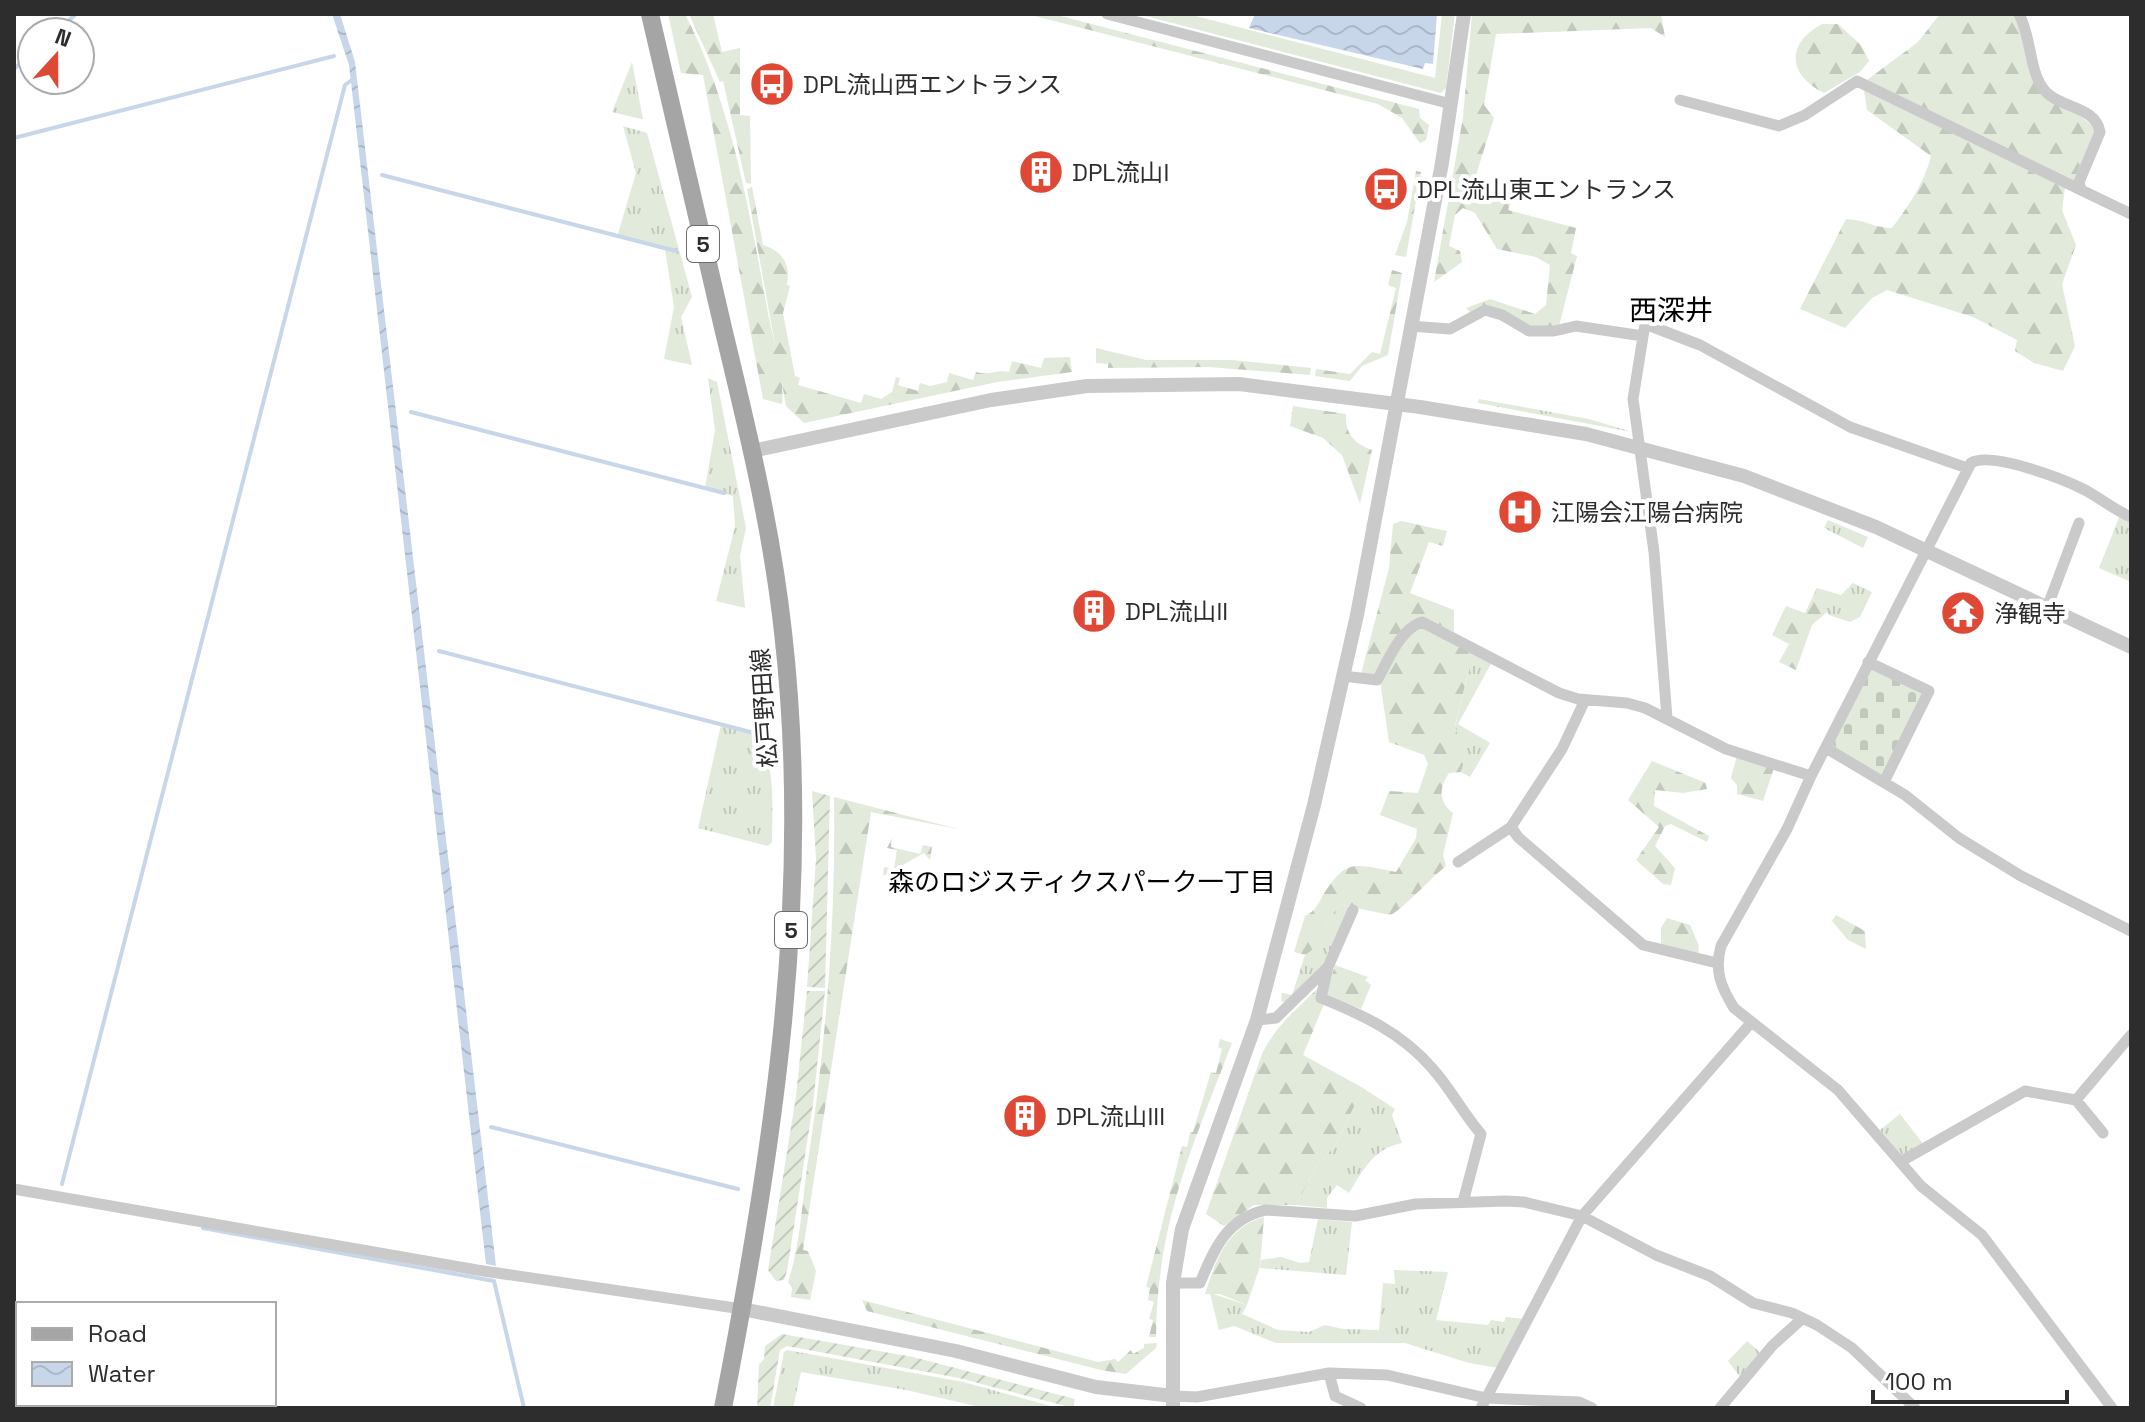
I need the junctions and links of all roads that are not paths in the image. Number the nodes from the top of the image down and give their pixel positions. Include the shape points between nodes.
1 (650, 14) edge
2 (1107, 14) edge
3 (1464, 14) edge
4 (2019, 14) edge
5 (1680, 100) dead end
6 (1451, 104) junction
7 (2081, 190) junction
8 (2131, 214) edge
9 (1410, 326) junction
10 (1643, 336) junction
11 (1396, 404) junction
12 (1638, 446) junction
13 (752, 451) junction
14 (1967, 468) junction
15 (2131, 517) edge
16 (2079, 523) dead end
17 (1926, 551) junction
18 (2047, 608) junction
19 (2131, 647) edge
20 (1868, 662) junction
21 (1343, 676) junction
22 (1585, 700) junction
23 (1667, 718) junction
24 (1826, 748) junction
25 (1811, 776) junction
26 (1884, 782) junction
27 (1511, 827) junction
28 (1458, 862) dead end
29 (1353, 910) dead end
30 (2131, 931) edge
31 (1717, 963) junction
32 (1328, 967) junction
33 (1257, 1020) junction
34 (1750, 1024) junction
35 (2131, 1035) edge
36 (2076, 1100) junction
37 (2103, 1133) dead end
38 (1900, 1162) junction
39 (14, 1189) edge
40 (1463, 1202) junction
41 (1582, 1216) junction
42 (1173, 1283) junction
43 (742, 1309) junction
44 (1803, 1318) junction
45 (1329, 1373) junction
46 (1173, 1402) edge
47 (1484, 1403) edge
48 (723, 1408) edge
49 (1361, 1408) edge
50 (1592, 1408) edge
51 (1720, 1408) edge
52 (1915, 1408) edge
53 (2112, 1408) edge

1 - 13 main road, 松戸野田線 / 5
2 - 6 street
3 - 6 street
4 - 7 street via 2042,87 2098,124
5 - 7 street via 1779,126 1857,81
6 - 9 street
7 - 8 street
9 - 10 street via 1450,329 1485,310 1529,331 1576,326
9 - 11 street
10 - 12 street via 1633,399
10 - 14 street via 1645,324 1653,325 1850,427
11 - 12 street
11 - 13 street via 1239,384 1087,386 991,400
11 - 21 street
12 - 17 street via 1785,490
12 - 23 street via 1654,552
13 - 43 main road, 松戸野田線 / 5 via 786,663 794,859 775,1108
14 - 15 street via 1980,459 2033,470 2088,491
14 - 17 street
16 - 18 street
17 - 18 street
17 - 20 street
18 - 19 street
20 - 24 street
20 - 26 street via 1929,691
21 - 22 street via 1377,680 1411,625 1422,622 1559,693
21 - 33 street
22 - 23 street via 1627,703
22 - 27 street via 1562,749
23 - 25 street via 1726,749
24 - 25 street
24 - 26 street
25 - 31 street via 1721,946
26 - 30 street via 2021,876
27 - 28 street
27 - 31 street via 1643,945
29 - 32 street
31 - 34 street via 1724,992
32 - 33 street via 1276,1018
32 - 40 street via 1321,998 1409,1044 1481,1134
33 - 42 street via 1194,1187
34 - 38 street via 1838,1090
34 - 41 street
35 - 36 street
36 - 37 street
36 - 38 street via 2025,1091
38 - 53 street via 1993,1247
39 - 43 street via 414,1259
40 - 41 street via 1524,1202
40 - 42 street via 1416,1204 1355,1216 1253,1212 1223,1236 1200,1283
41 - 44 street via 1710,1276 1753,1303
41 - 47 street
42 - 46 street
43 - 46 street via 956,1351
43 - 48 main road, 松戸野田線 / 5
44 - 51 street
44 - 52 street via 1852,1348
45 - 46 street
45 - 47 street via 1387,1375
45 - 49 street via 1335,1396
47 - 50 street via 1579,1402

